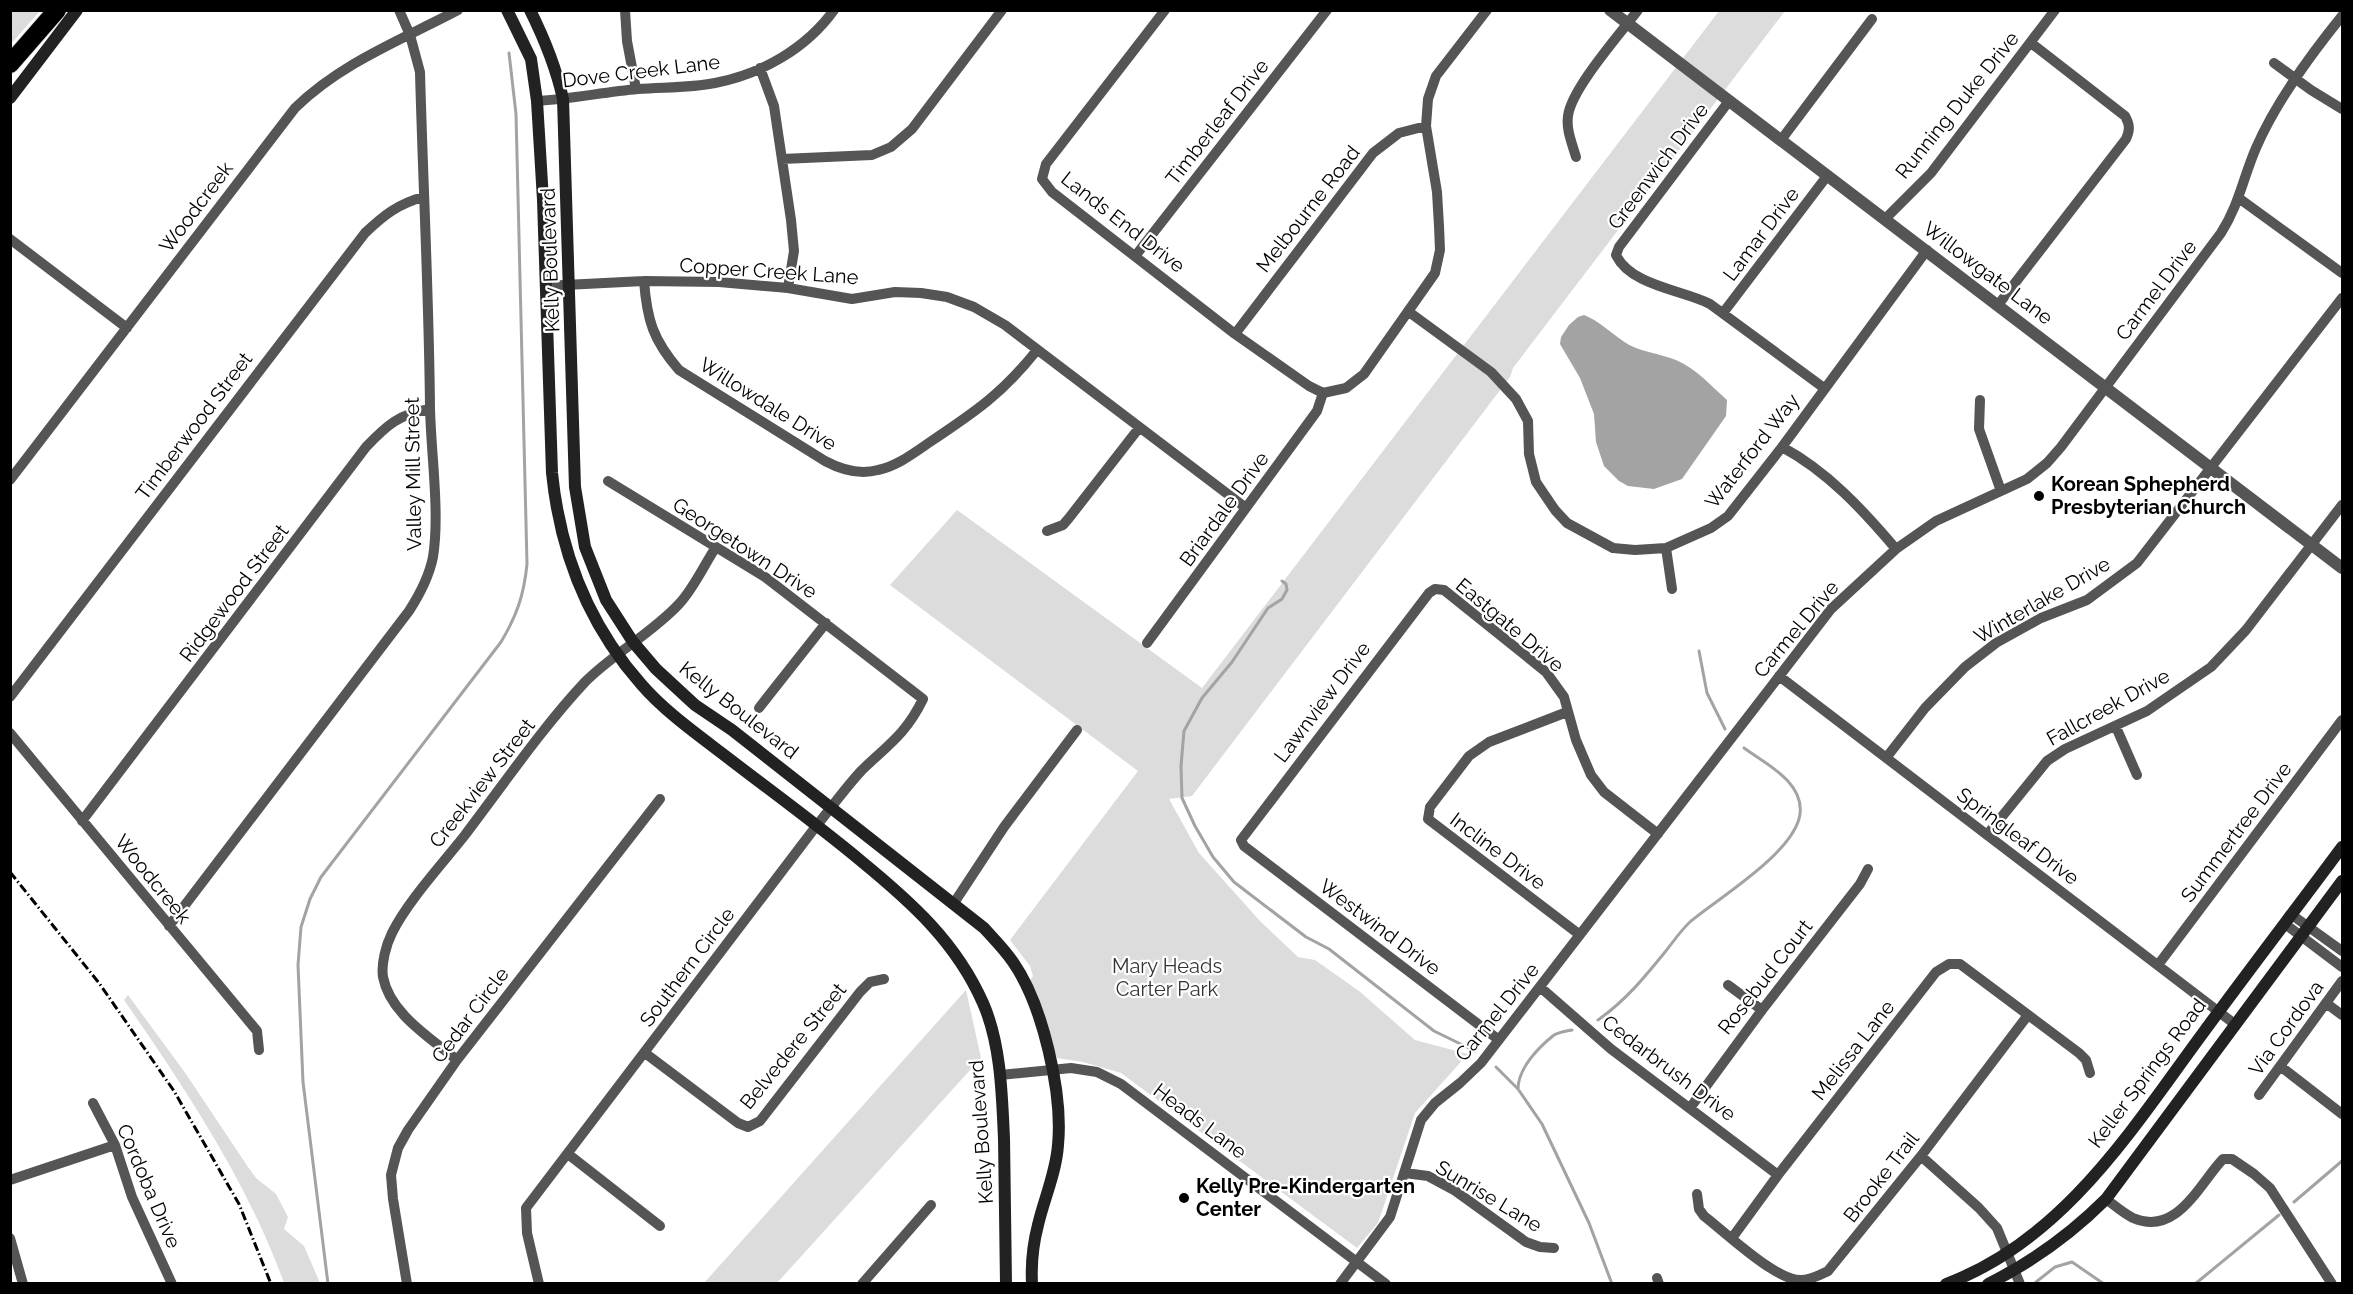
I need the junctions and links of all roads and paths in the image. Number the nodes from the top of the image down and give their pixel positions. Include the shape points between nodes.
1 (57, 10) edge
2 (77, 10) edge
3 (399, 10) edge
4 (458, 10) edge
5 (507, 10) edge
6 (530, 10) edge
7 (625, 10) edge
8 (834, 10) edge
9 (1002, 10) edge
10 (1165, 10) edge
11 (1327, 10) edge
12 (1486, 10) edge
13 (1610, 10) edge
14 (1638, 10) edge
15 (2055, 10) edge
16 (2343, 16) edge
17 (1872, 19) dead end
18 (1627, 25) junction
19 (410, 36) junction
20 (2031, 43) junction
21 (2274, 63) dead end
22 (10, 64) edge
23 (760, 68) junction
24 (2295, 79) junction
25 (636, 89) junction
26 (10, 98) edge
27 (563, 99) junction
28 (537, 101) junction
29 (1729, 101) junction
30 (2343, 109) edge
31 (1426, 126) junction
32 (1781, 140) junction
33 (1576, 157) dead end
34 (782, 159) junction
35 (1827, 176) junction
36 (423, 197) junction
37 (2240, 199) junction
38 (1885, 219) junction
39 (10, 239) edge
40 (1927, 250) junction
41 (1136, 255) junction
42 (2343, 273) edge
43 (644, 281) junction
44 (570, 285) junction
45 (545, 286) junction
46 (788, 288) junction
47 (2343, 298) edge
48 (1998, 305) junction
49 (1409, 312) junction
50 (1723, 313) junction
51 (127, 328) junction
52 (1235, 334) junction
53 (1037, 350) junction
54 (2105, 387) junction
55 (1824, 388) junction
56 (1323, 393) junction
57 (1980, 400) dead end
58 (430, 409) junction
59 (1139, 428) junction
60 (1782, 447) junction
61 (2211, 468) junction
62 (10, 480) edge
63 (608, 481) dead end
64 (2001, 490) junction
65 (2343, 506) edge
66 (1246, 508) junction
67 (1047, 531) dead end
68 (2312, 545) junction
69 (716, 547) junction
70 (1666, 548) junction
71 (1896, 549) junction
72 (2343, 568) edge
73 (1672, 589) dead end
74 (1435, 590) joint
75 (826, 623) junction
76 (633, 642) junction
77 (1147, 643) dead end
78 (617, 654) junction
79 (1779, 676) junction
80 (917, 693) joint
81 (10, 698) edge
82 (759, 708) dead end
83 (1568, 712) junction
84 (2343, 720) edge
85 (2116, 727) junction
86 (1077, 730) dead end
87 (10, 733) edge
88 (1886, 758) junction
89 (2137, 775) dead end
90 (660, 799) dead end
91 (831, 808) junction
92 (82, 821) junction
93 (817, 825) junction
94 (1658, 834) junction
95 (1987, 835) junction
96 (1240, 840) joint
97 (2343, 847) edge
98 (1868, 869) dead end
99 (2343, 881) edge
100 (954, 903) junction
101 (2288, 919) junction
102 (169, 926) junction
103 (2305, 932) junction
104 (1580, 935) junction
105 (2343, 951) edge
106 (2158, 965) junction
107 (2343, 967) edge
108 (884, 980) dead end
109 (2343, 981) edge
110 (1728, 985) dead end
111 (1540, 987) junction
112 (2326, 1003) junction
113 (1762, 1010) junction
114 (2218, 1012) junction
115 (2028, 1015) junction
116 (2343, 1016) edge
117 (2236, 1025) junction
118 (1499, 1041) junction
119 (260, 1050) dead end
120 (645, 1053) junction
121 (457, 1060) junction
122 (2280, 1066) junction
123 (1055, 1069) junction
124 (2090, 1073) dead end
125 (1000, 1075) junction
126 (2259, 1095) dead end
127 (93, 1103) dead end
128 (1690, 1108) junction
129 (2343, 1114) edge
130 (115, 1145) junction
131 (568, 1154) junction
132 (1920, 1156) junction
133 (1405, 1173) junction
134 (1778, 1175) junction
135 (10, 1180) edge
136 (1697, 1194) dead end
137 (2106, 1199) junction
138 (931, 1205) dead end
139 (660, 1226) dead end
140 (10, 1238) edge
141 (1732, 1238) junction
142 (1554, 1248) dead end
143 (2007, 1251) junction
144 (1357, 1262) junction
145 (2014, 1271) junction
146 (23, 1284) edge
147 (172, 1284) edge
148 (407, 1284) edge
149 (539, 1284) edge
150 (862, 1284) edge
151 (1006, 1284) edge
152 (1032, 1284) edge
153 (1340, 1284) edge
154 (1386, 1284) edge
155 (1946, 1284) edge
156 (1988, 1284) edge
157 (2020, 1284) edge
158 (2332, 1284) edge

1 - 22 highway
2 - 26 main road
3 - 19 street, Valley Mill Street
4 - 19 street, Woodcreek
5 - 28 main road, Kelly Boulevard via 531,58
6 - 27 main road, Kelly Boulevard via 547,44
7 - 25 street
8 - 23 street, Dove Creek Lane via 785,57
9 - 34 street via 912,129 891,147 872,155
10 - 41 street, Lands End Drive via 1046,164 1042,179 1052,192
11 - 41 street, Timberleaf Drive
12 - 31 street via 1436,76 1428,99
13 - 18 street, Willowgate Lane
14 - 18 street
15 - 20 street, Running Duke Drive
16 - 24 street, Carmel Drive
17 - 32 street
18 - 29 street, Willowgate Lane
18 - 33 street via 1576,92 1567,130
19 - 36 street, Valley Mill Street via 420,72
19 - 51 street, Woodcreek via 338,72 295,108
20 - 38 street, Running Duke Drive via 1931,174
20 - 48 street via 2126,116 2129,131
21 - 24 street
23 - 25 street, Dove Creek Lane via 717,83
23 - 34 street via 774,106
24 - 30 street
24 - 37 street, Carmel Drive via 2256,149
25 - 27 street, Dove Creek Lane
27 - 28 street, Dove Creek Lane
27 - 44 main road, Kelly Boulevard
28 - 45 main road, Kelly Boulevard
29 - 32 street, Willowgate Lane
29 - 50 street, Greenwich Drive via 1616,255 1619,262 1646,280 1698,297
31 - 49 street via 1437,192 1440,250 1435,273
31 - 52 street, Melbourne Road via 1399,133 1373,153
32 - 35 street, Willowgate Lane
34 - 46 street via 794,251
35 - 38 street, Willowgate Lane
35 - 50 street, Lamar Drive
36 - 58 street, Valley Mill Street
36 - 81 street, Timberwood Street via 404,202 365,233
37 - 42 street
37 - 54 street, Carmel Drive via 2221,233
38 - 40 street, Willowgate Lane
39 - 51 street
40 - 48 street, Willowgate Lane
40 - 55 street, Waterford Way
41 - 52 street, Lands End Drive
43 - 44 street, Copper Creek Lane
43 - 46 street, Copper Creek Lane
43 - 53 street, Willowdale Drive via 654,334 680,370 825,461 845,469 876,471 901,461 981,408 1005,388
44 - 45 street, Copper Creek Lane
44 - 76 main road, Kelly Boulevard via 576,487 585,547 606,600
45 - 78 main road, Kelly Boulevard via 555,510 573,572
46 - 53 street, Copper Creek Lane via 852,299 895,292 947,297 987,314
47 - 61 street, Winterlake Drive
48 - 54 street, Willowgate Lane
49 - 56 street via 1364,374 1346,388
49 - 70 street, Waterford Way via 1491,372 1516,399 1528,421 1529,454 1536,482 1567,523 1613,548
50 - 55 street, Greenwich Drive
51 - 62 street, Woodcreek
52 - 56 street, Lands End Drive
53 - 59 street, Copper Creek Lane
54 - 61 street, Willowgate Lane
54 - 64 street, Carmel Drive via 2047,463 2026,479
55 - 60 street, Waterford Way
56 - 66 street, Briardale Drive via 1317,411
57 - 64 street via 1979,429
58 - 92 street, Ridgewood Street via 398,418 366,447
58 - 102 street, Valley Mill Street via 434,540 428,577 410,611
59 - 66 street, Copper Creek Lane
59 - 67 street via 1070,518
60 - 70 street, Waterford Way via 1728,516
60 - 71 street via 1846,494
61 - 68 street, Willowgate Lane
61 - 88 street, Winterlake Drive via 2128,571 2087,600 2041,618 1996,643 1965,667 1925,708
63 - 69 street, Georgetown Drive
64 - 71 street, Carmel Drive via 1936,521
65 - 68 street, Fallcreek Drive
66 - 77 street, Briardale Drive
68 - 72 street, Willowgate Lane
68 - 85 street, Fallcreek Drive via 2246,630 2211,667 2147,711
69 - 75 street, Georgetown Drive via 765,577
69 - 76 street, Creekview Street via 680,603
70 - 73 street
71 - 79 street, Carmel Drive via 1831,609
74 - 83 street, Eastgate Drive via 1444,590 1546,672 1564,697
74 - 96 street, Lawnview Drive
75 - 80 street, Georgetown Drive
75 - 82 street
76 - 78 street, Creekview Street
76 - 91 main road, Kelly Boulevard via 681,694
78 - 93 main road, Kelly Boulevard via 668,710
78 - 121 street, Creekview Street via 569,701 414,900 387,943 383,974 394,1004
79 - 88 street, Springleaf Drive
79 - 94 street, Carmel Drive
80 - 91 street, Southern Circle via 923,699 915,716
83 - 94 street, Eastgate Drive via 1583,760 1604,792
83 - 104 street, Incline Drive via 1489,742 1469,756 1430,807 1428,819
84 - 106 street, Summertree Drive
85 - 89 street
85 - 95 street, Fallcreek Drive via 2047,761
86 - 100 street via 1004,827
87 - 92 street, Woodcreek
88 - 95 street, Springleaf Drive
90 - 121 street, Cedar Circle
91 - 93 street, Southern Circle
91 - 100 main road, Kelly Boulevard
92 - 102 street, Woodcreek
93 - 120 street, Southern Circle
93 - 125 main road, Kelly Boulevard via 916,907 956,954 984,1005
94 - 104 street, Carmel Drive
95 - 106 street, Springleaf Drive
96 - 118 street, Westwind Drive
97 - 101 main road, Keller Springs Road
98 - 113 street, Rosebud Court
99 - 103 main road
100 - 123 main road, Kelly Boulevard via 984,928 1014,964 1036,1009
101 - 103 street
101 - 114 main road, Keller Springs Road
102 - 119 street, Woodcreek via 257,1031
103 - 105 street
103 - 107 street
103 - 117 main road
104 - 111 street, Carmel Drive
106 - 114 street, Springleaf Drive
108 - 120 street, Belvedere Street via 870,982 860,992 760,1121 748,1127
109 - 112 street, Via Cordova
110 - 113 street
111 - 118 street, Carmel Drive
111 - 128 street, Cedarbrush Drive via 1611,1049
112 - 116 street
112 - 122 street, Via Cordova
113 - 128 street, Rosebud Court
114 - 117 street, Springleaf Drive
114 - 143 main road, Keller Springs Road via 2088,1184 2035,1235
115 - 124 street, Melissa Lane via 2079,1053
115 - 132 street, Brooke Trail
115 - 134 street, Melissa Lane via 1960,964 1941,968
117 - 137 main road
118 - 133 street, Carmel Drive via 1421,1120
120 - 131 street, Southern Circle
121 - 148 street, Cedar Circle via 408,1130 391,1175
122 - 126 street, Via Cordova
122 - 129 street
123 - 125 street, Heads Lane
123 - 144 street, Heads Lane via 1098,1072 1121,1084
123 - 152 main road, Kelly Boulevard via 1058,1146 1037,1227
125 - 151 main road, Kelly Boulevard
127 - 130 street, Cordoba Drive
128 - 134 street, Cedarbrush Drive
130 - 135 street
130 - 147 street, Cordoba Drive via 132,1197
131 - 139 street
131 - 149 street, Southern Circle via 526,1208 527,1233
132 - 141 street, Brooke Trail via 1837,1263 1815,1278 1800,1281 1781,1275
132 - 143 street via 1998,1228
133 - 142 street, Sunrise Lane via 1428,1176 1526,1242
133 - 144 street, Carmel Drive via 1386,1225
134 - 141 street, Melissa Lane
136 - 141 street, Brooke Trail via 1699,1209
137 - 145 main road via 2056,1244
137 - 158 street via 2132,1218 2168,1219 2183,1208 2223,1159 2232,1159 2270,1188
138 - 150 street
140 - 146 street
143 - 145 street
143 - 155 main road, Keller Springs Road
144 - 153 street, Carmel Drive
144 - 154 street, Heads Lane
145 - 156 main road
145 - 157 street

